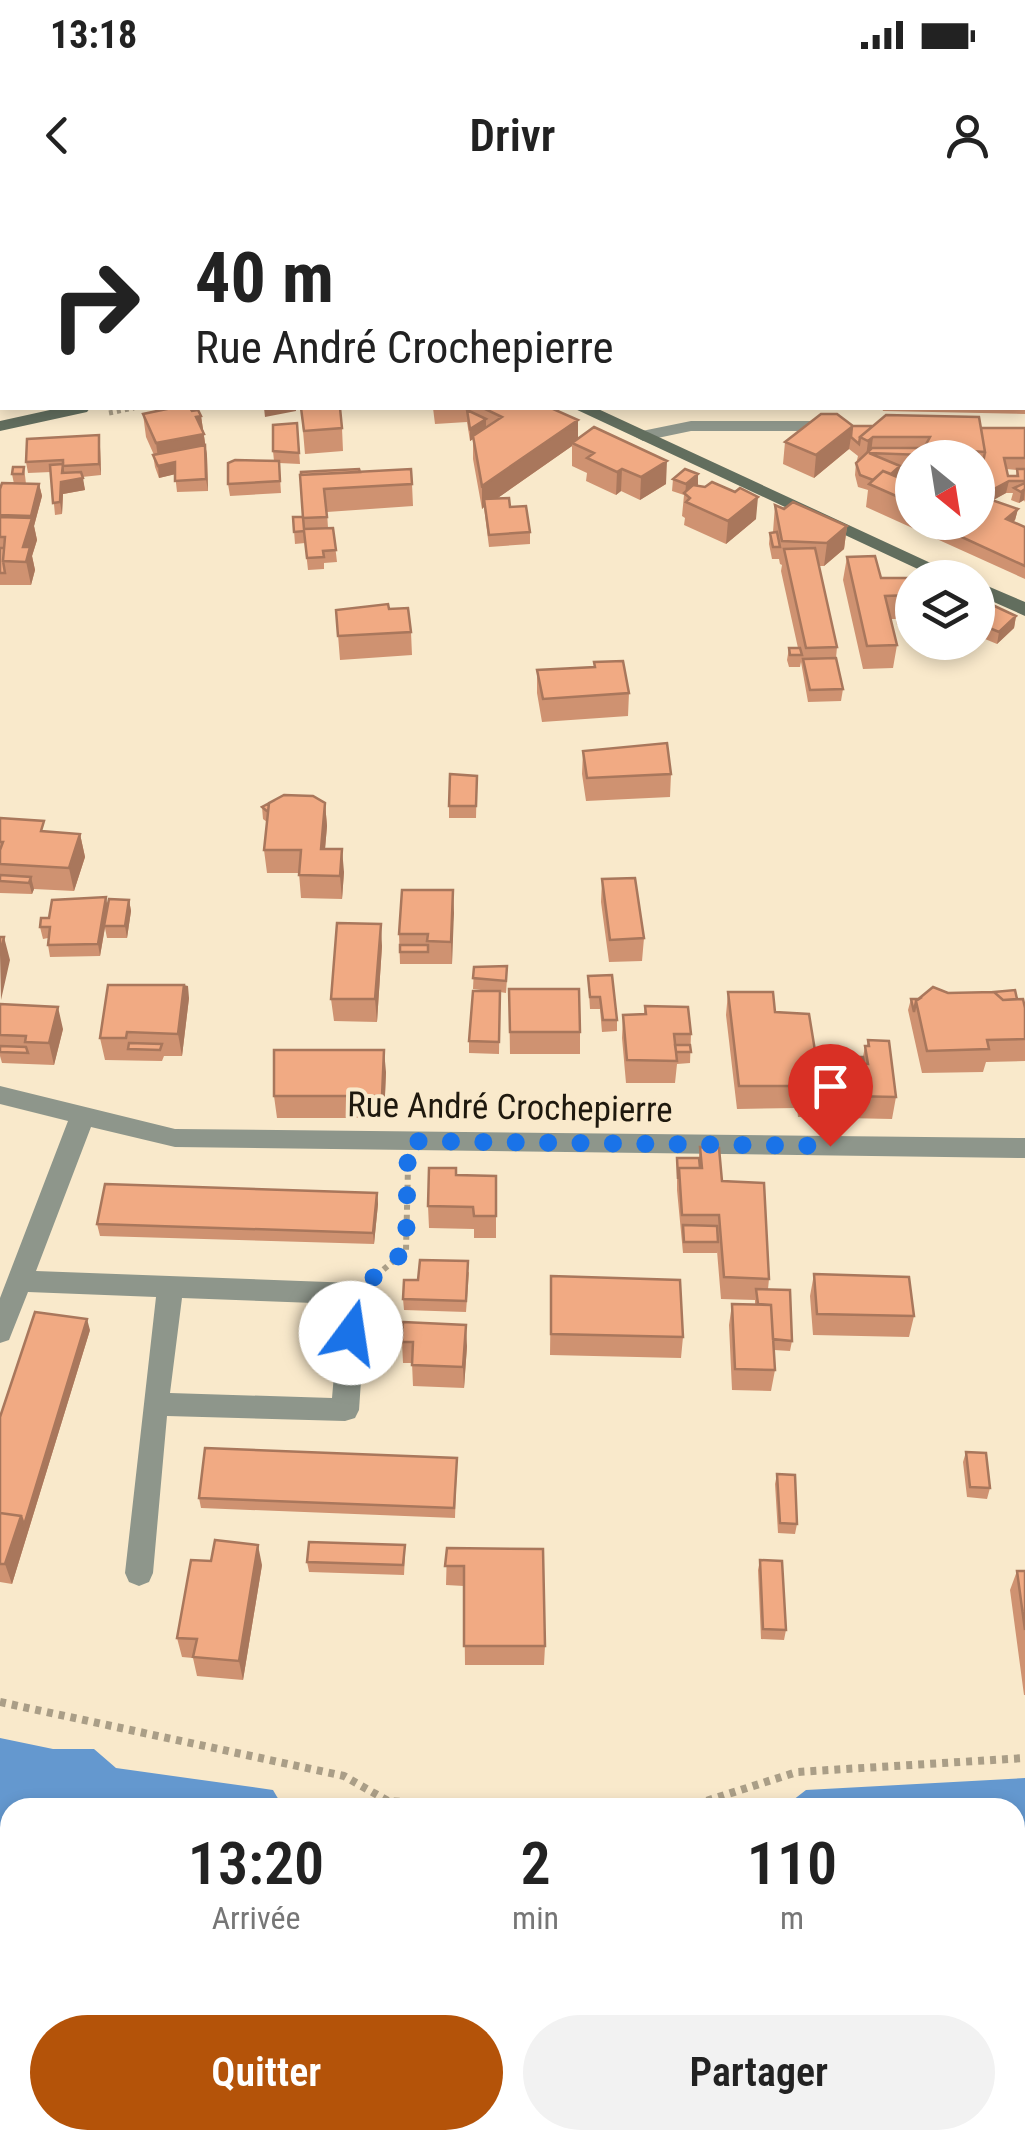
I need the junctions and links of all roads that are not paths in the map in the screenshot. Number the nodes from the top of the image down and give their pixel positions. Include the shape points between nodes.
1 (72, 410) edge
2 (586, 410) edge
3 (777, 417) edge
4 (0, 426) edge
5 (861, 426) edge
6 (642, 436) junction
7 (914, 560) edge
8 (995, 596) edge
9 (1025, 610) edge
10 (0, 1094) edge
11 (83, 1115) junction
12 (1025, 1148) edge
13 (20, 1280) junction
14 (170, 1287) junction
15 (0, 1332) edge
16 (155, 1404) junction
17 (139, 1573) dead end

1 - 4 main road
2 - 6 main road
3 - 5 street
3 - 6 street
6 - 7 main road
8 - 9 main road
10 - 11 street, Rue André Crochepierre
11 - 12 street, Rue André Crochepierre via 175,1138
11 - 13 street
13 - 14 street
13 - 15 street
14 - 16 street
14 - 16 street via 354,1294 345,1410
16 - 17 street

